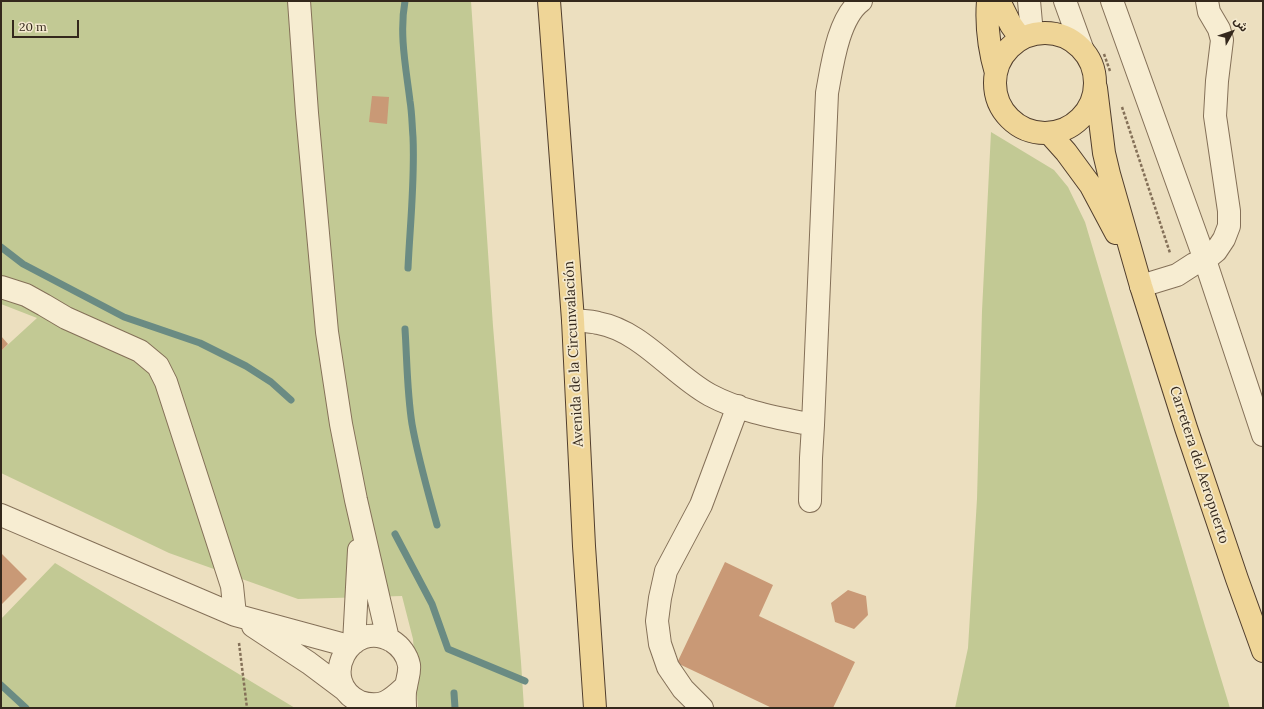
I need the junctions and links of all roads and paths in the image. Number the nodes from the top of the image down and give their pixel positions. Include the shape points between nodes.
1 (299, 1) edge
2 (549, 1) edge
3 (862, 1) edge
4 (988, 1) edge
5 (999, 1) edge
6 (1029, 1) edge
7 (1065, 1) edge
8 (1112, 1) edge
9 (1207, 1) edge
10 (1027, 37) junction
11 (1082, 48) junction
12 (1104, 52) dead end
13 (996, 73) junction
14 (1103, 81) junction
15 (1121, 104) dead end
16 (1049, 133) junction
17 (1191, 263) junction
18 (1140, 281) junction
19 (1, 287) edge
20 (573, 320) junction
21 (738, 406) junction
22 (813, 425) junction
23 (1263, 435) edge
24 (810, 501) dead end
25 (357, 506) junction
26 (1, 515) edge
27 (235, 614) junction
28 (388, 639) junction
29 (351, 645) junction
30 (1263, 651) edge
31 (405, 698) edge
32 (353, 699) edge
33 (247, 708) edge
34 (595, 708) edge
35 (702, 708) edge

1 - 25 street via 327,332
2 - 20 main road, Avenida de la Circunvalación
3 - 22 street via 856,5 844,24 827,93
4 - 13 main road via 987,26
5 - 10 main road via 1011,25
6 - 10 street
7 - 11 street
8 - 17 street
9 - 17 street via 1209,12 1222,40 1216,81 1215,116 1229,226 1216,251
10 - 11 main road via 1046,33 1059,35 1072,40
10 - 13 main road via 1010,48 1001,59
11 - 14 main road via 1095,74
12 - 14 path
13 - 16 main road via 995,88 999,103 1008,116 1019,126 1033,132
14 - 16 main road via 1085,114 1075,124 1063,131
14 - 18 main road, Carretera del Aeropuerto via 1104,153
15 - 17 path
16 - 18 main road, Carretera del Aeropuerto via 1091,186
17 - 18 street
17 - 23 street
18 - 30 main road, Carretera del Aeropuerto via 1186,428
19 - 27 street via 26,295 66,318 140,351 158,366 166,382 232,586
20 - 21 street via 598,323 632,337 693,384
20 - 34 main road, Avenida de la Circunvalación
21 - 22 street
21 - 35 street via 701,505 666,571 657,621 660,644 668,668 683,689
22 - 24 street
25 - 28 street
25 - 29 street via 358,579
26 - 27 street
27 - 29 street
27 - 32 street via 309,663
27 - 33 path
28 - 29 street via 368,636
28 - 31 street via 398,645 409,665
29 - 32 street via 341,661 339,671 341,681
31 - 32 street via 377,706 365,705

